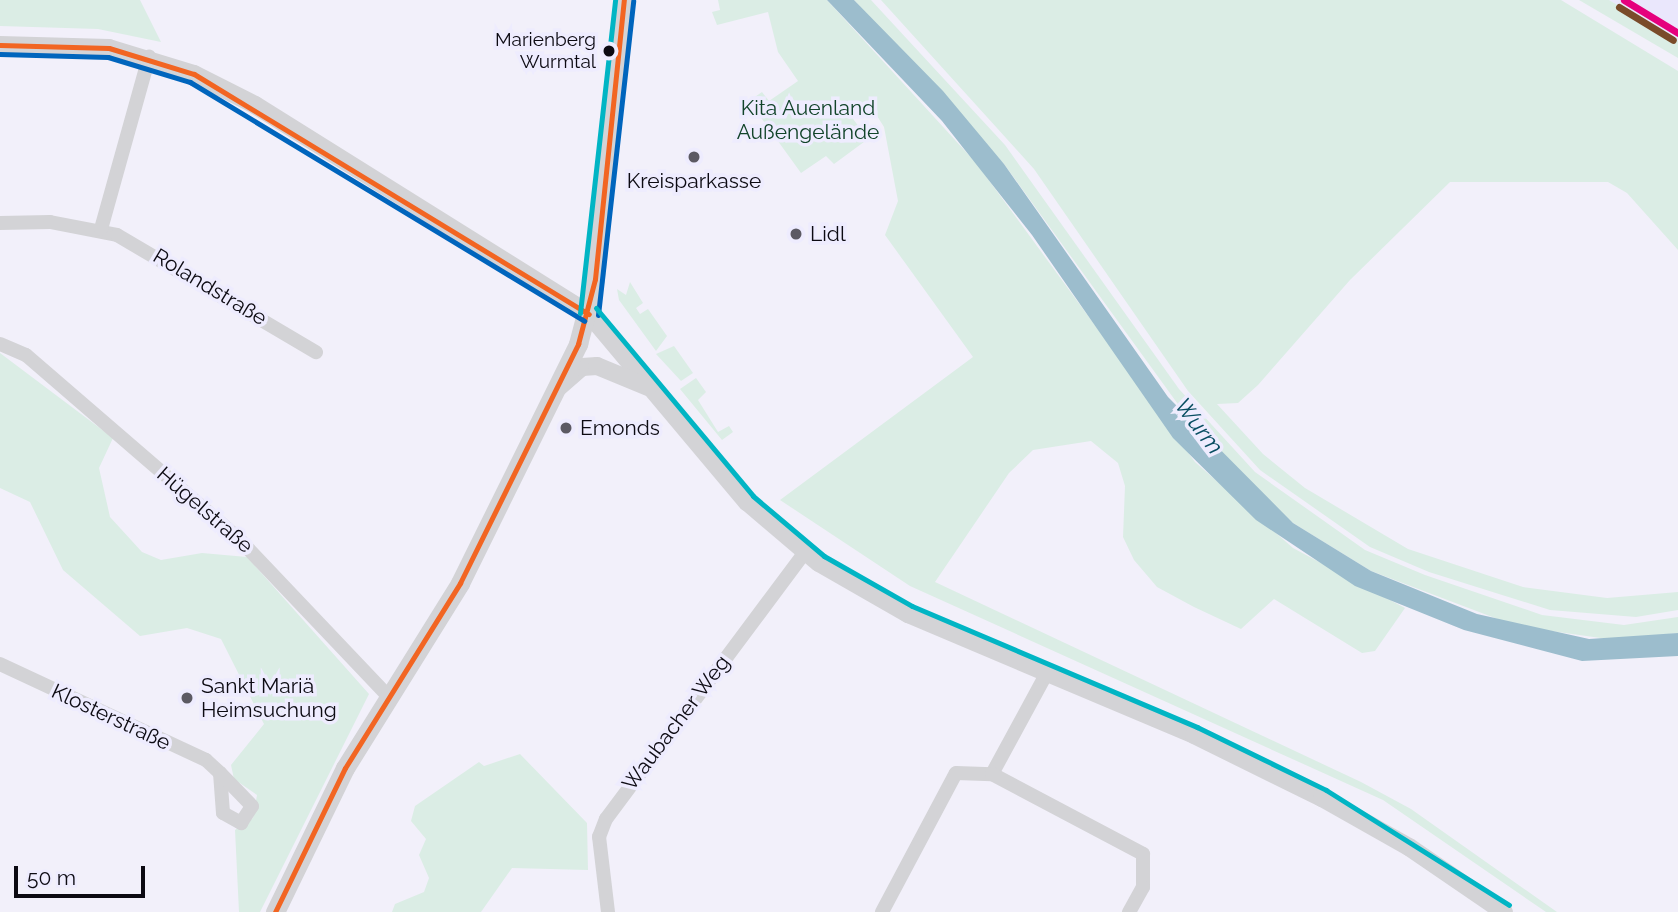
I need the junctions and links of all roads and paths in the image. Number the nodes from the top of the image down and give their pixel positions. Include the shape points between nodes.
1 (624, 0) edge
2 (0, 45) edge
3 (149, 57) junction
4 (0, 222) edge
5 (100, 229) junction
6 (589, 314) junction
7 (0, 344) edge
8 (316, 352) dead end
9 (657, 392) junction
10 (553, 396) junction
11 (804, 553) junction
12 (0, 664) edge
13 (1048, 671) junction
14 (391, 699) junction
15 (220, 773) dead end
16 (992, 775) junction
17 (882, 911) edge
18 (275, 912) edge
19 (608, 912) edge
20 (1129, 912) edge
21 (1504, 912) edge

1 - 6 main road
2 - 3 street via 109,48
3 - 5 street
3 - 6 street via 255,105
4 - 5 street, Rolandstraße
5 - 8 street, Rolandstraße via 152,251
6 - 9 street
6 - 10 main road
7 - 14 street, Hügelstraße via 26,355 238,538
9 - 10 street via 597,366 569,374
9 - 11 street via 747,502
10 - 14 main road via 460,583
11 - 13 street via 908,614
11 - 19 street, Waubacher Weg via 606,819 600,837
12 - 15 street, Klosterstraße via 206,760
13 - 16 street
13 - 21 street via 1327,801 1409,847
14 - 18 main road via 320,813
16 - 17 street via 956,773
16 - 20 street via 1143,854 1146,871

